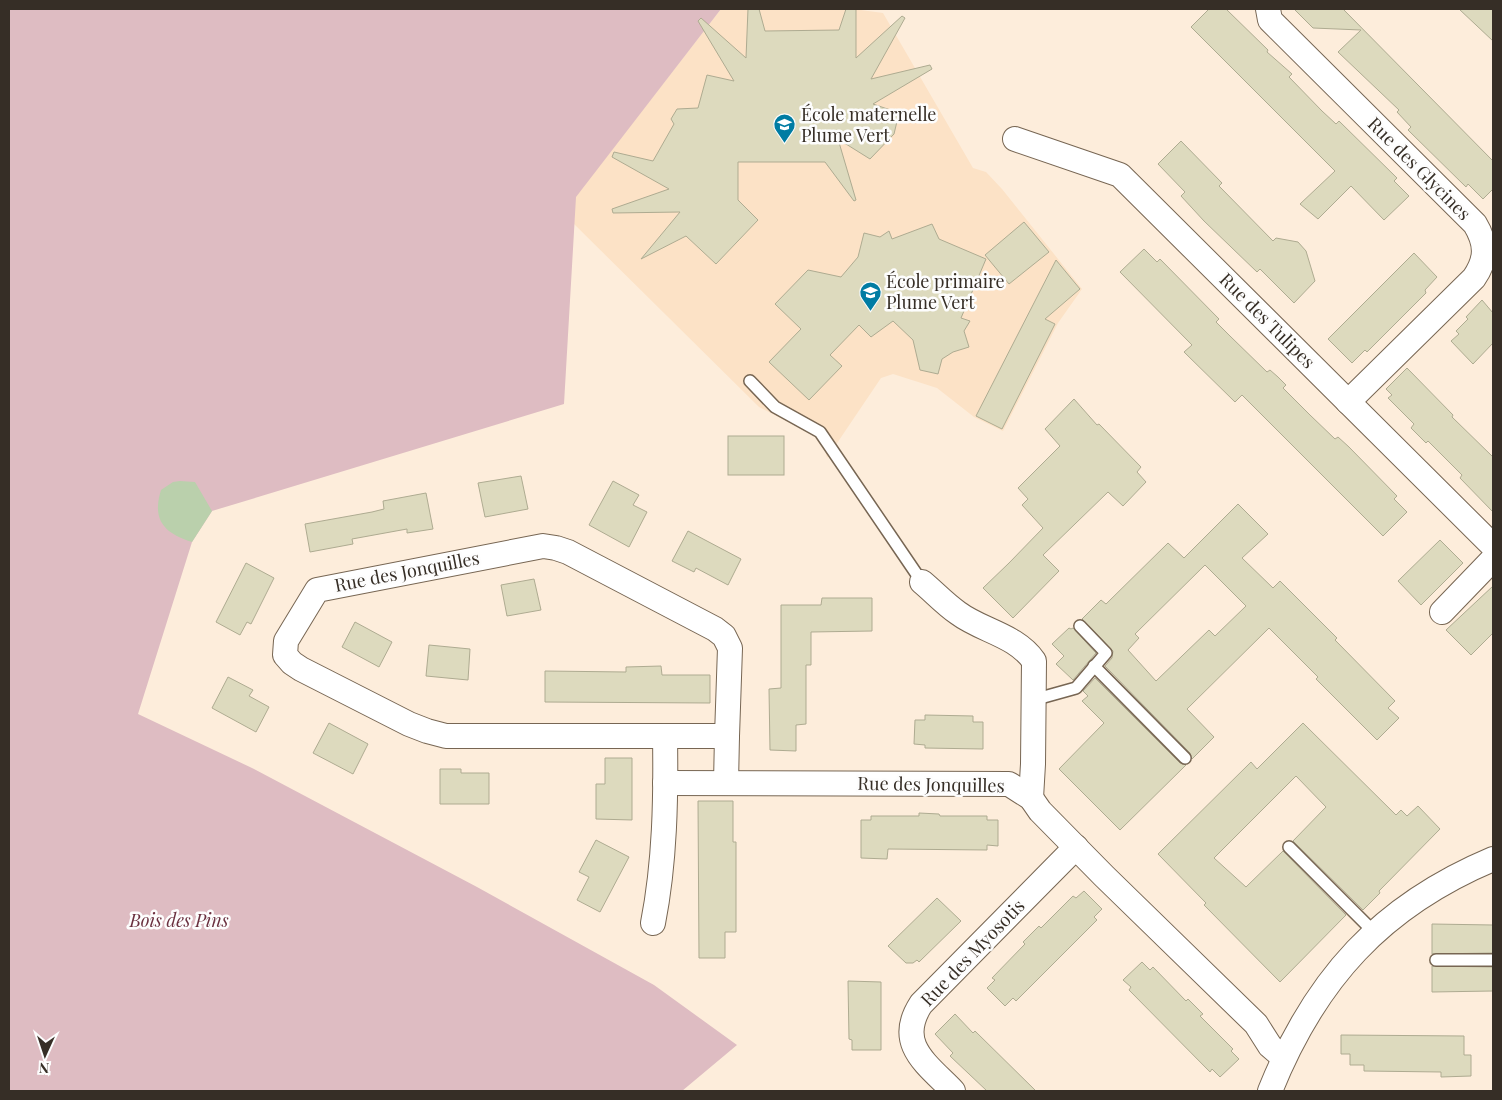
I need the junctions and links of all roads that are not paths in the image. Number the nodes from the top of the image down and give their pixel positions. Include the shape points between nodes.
1 (1268, 9) edge
2 (1015, 139) dead end
3 (750, 381) dead end
4 (1348, 402) junction
5 (1493, 546) edge
6 (1493, 559) edge
7 (922, 582) joint
8 (1442, 612) dead end
9 (1080, 626) dead end
10 (1094, 666) junction
11 (1033, 700) junction
12 (665, 736) junction
13 (727, 736) junction
14 (1185, 758) dead end
15 (666, 783) junction
16 (726, 783) junction
17 (1030, 798) junction
18 (1076, 847) junction
19 (1290, 847) dead end
20 (1493, 859) edge
21 (653, 923) dead end
22 (1374, 932) junction
23 (1436, 960) dead end
24 (1493, 960) edge
25 (1284, 1058) junction
26 (953, 1091) edge
27 (1270, 1091) edge

1 - 4 street, Rue des Glycines via 1270,20 1474,224 1484,247 1481,267 1474,278
2 - 4 street, Rue des Tulipes via 1120,175
3 - 7 lane via 775,407 820,432
4 - 5 street, Rue des Tulipes
6 - 8 street
7 - 11 street via 959,614 1027,651 1034,661
9 - 10 lane via 1106,653
10 - 11 lane via 1076,688
10 - 14 lane
11 - 17 street
12 - 13 street, Rue des Jonquilles
12 - 13 street, Rue des Jonquilles via 437,734 409,724 296,666 285,655 286,641 317,590 543,546 556,548 724,636 730,648
12 - 15 street
13 - 16 street
15 - 16 street, Rue des Jonquilles
15 - 21 street via 660,890
16 - 17 street, Rue des Jonquilles via 1009,784
17 - 18 street, Rue des Jonquilles
18 - 25 street, Rue des Jonquilles via 1256,1024 1270,1046
18 - 26 street, Rue des Myosotis via 921,1004 914,1015 910,1028 916,1051
19 - 22 lane
20 - 22 street via 1432,889
22 - 25 street via 1329,982
23 - 24 lane
25 - 27 street

